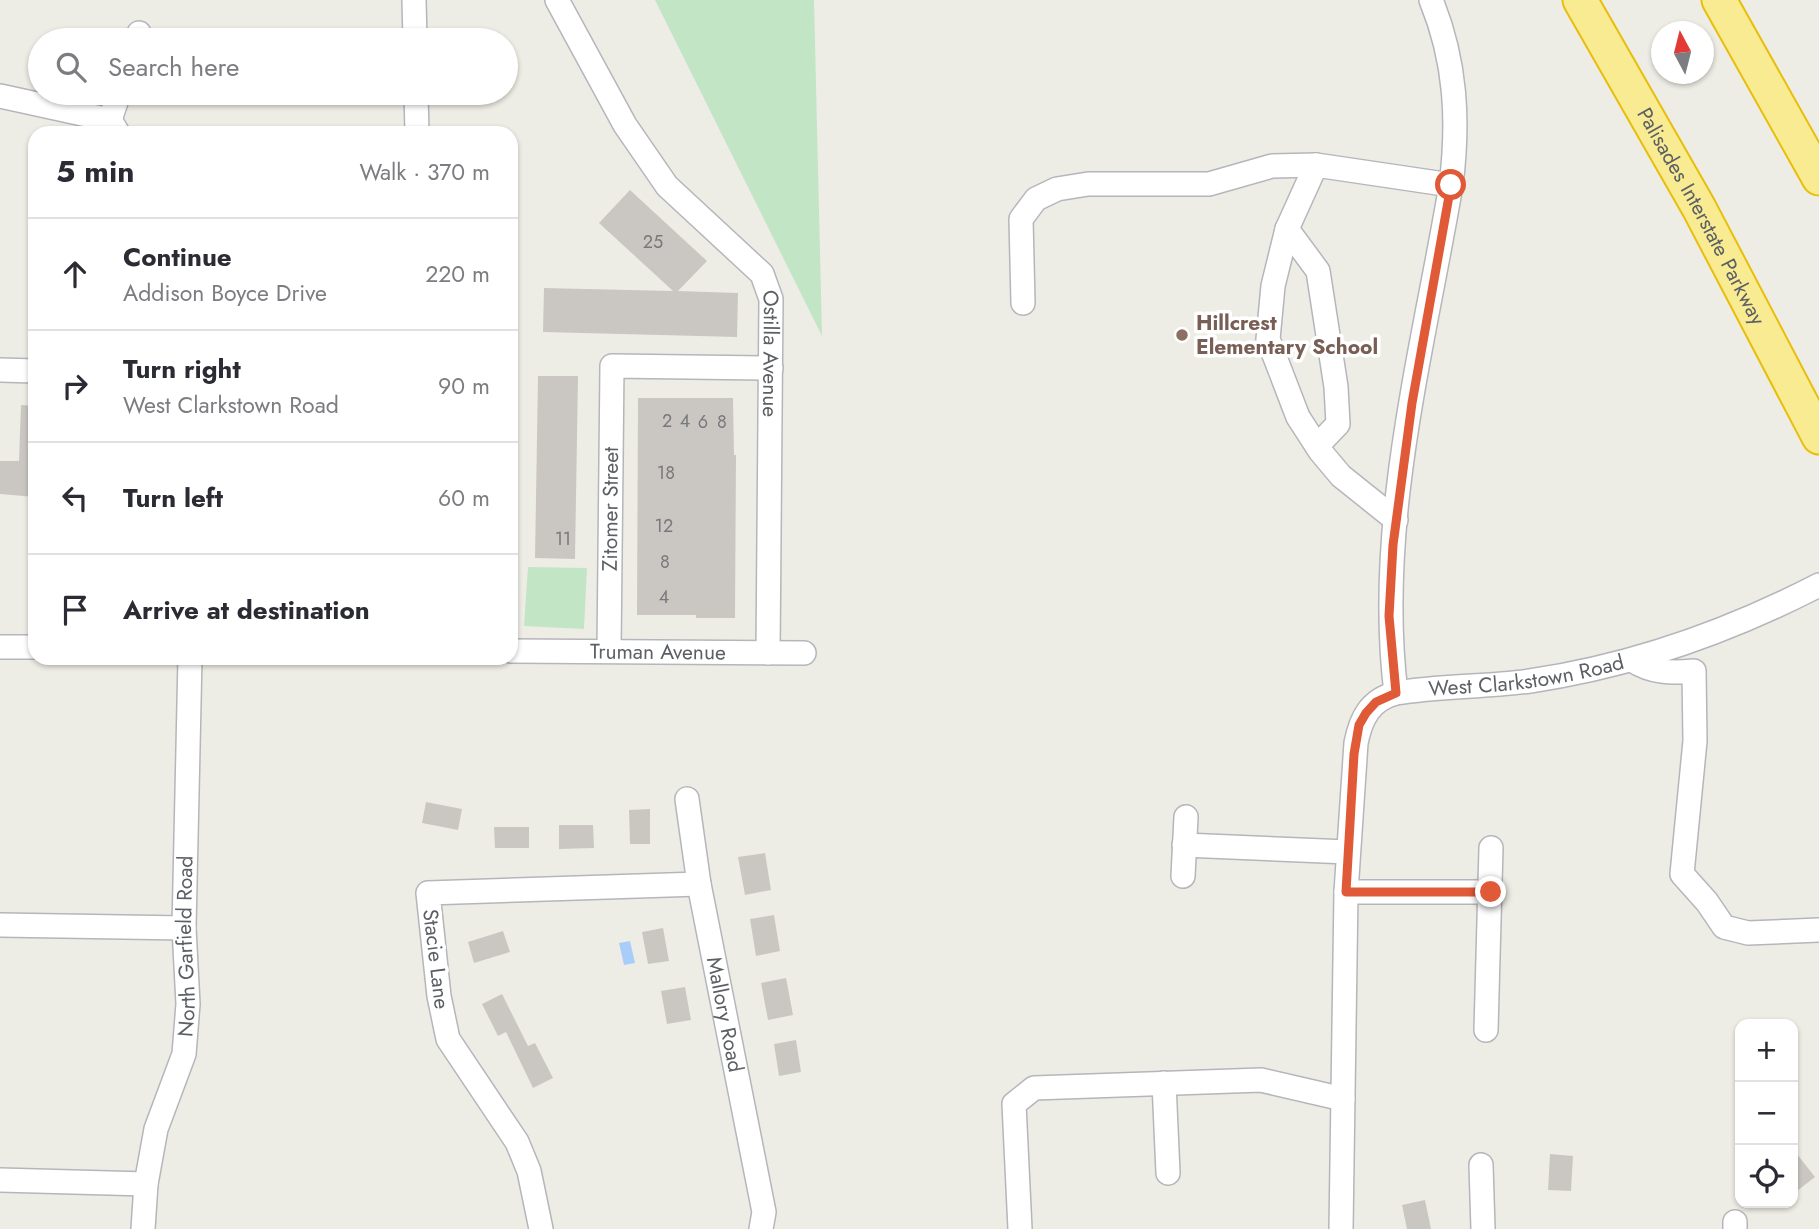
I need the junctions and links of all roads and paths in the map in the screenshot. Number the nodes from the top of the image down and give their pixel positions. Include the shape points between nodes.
1 (414, 0) edge
2 (557, 0) edge
3 (1431, 0) edge
4 (1580, 0) edge
5 (1719, 0) edge
6 (415, 28) edge
7 (0, 96) edge
8 (28, 104) edge
9 (33, 105) edge
10 (117, 105) edge
11 (416, 105) edge
12 (110, 126) edge
13 (114, 126) edge
14 (417, 126) edge
15 (1316, 165) junction
16 (1819, 178) edge
17 (1451, 185) junction
18 (1287, 229) junction
19 (1023, 303) dead end
20 (771, 368) junction
21 (0, 370) edge
22 (28, 371) edge
23 (1819, 437) edge
24 (1317, 446) junction
25 (1396, 520) junction
26 (1819, 585) edge
27 (0, 647) edge
28 (28, 648) edge
29 (518, 651) edge
30 (609, 651) junction
31 (768, 653) junction
32 (804, 653) dead end
33 (1632, 660) junction
34 (190, 665) edge
35 (1396, 693) junction
36 (687, 799) dead end
37 (1186, 817) dead end
38 (1184, 845) junction
39 (1491, 848) dead end
40 (1348, 852) junction
41 (1183, 876) dead end
42 (699, 884) junction
43 (1346, 892) junction
44 (1491, 892) junction
45 (0, 925) edge
46 (184, 928) junction
47 (1819, 930) edge
48 (1486, 1030) dead end
49 (1164, 1083) junction
50 (1343, 1099) junction
51 (1481, 1165) dead end
52 (1168, 1173) dead end
53 (0, 1180) edge
54 (146, 1184) junction
55 (143, 1229) edge
56 (541, 1229) edge
57 (761, 1229) edge
58 (1020, 1229) edge
59 (1341, 1229) edge
60 (1483, 1229) edge

1 - 6 street
2 - 20 street, Ostilla Avenue via 625,125 667,186 762,274 771,299
3 - 17 street via 1454,84
4 - 23 highway, Palisades Interstate Parkway via 1699,208
5 - 16 highway
7 - 8 street
9 - 12 street
10 - 13 street
11 - 14 street
15 - 17 street
15 - 18 street
15 - 19 street via 1272,166 1209,184 1088,184 1056,189 1036,199 1021,219
17 - 25 street
18 - 24 street via 1273,286 1268,339 1298,417
18 - 24 street via 1318,271 1336,387 1338,424
20 - 30 street, Zitomer Street via 612,366
20 - 31 street, Ostilla Avenue
21 - 22 street
24 - 25 street via 1342,476
25 - 35 street via 1389,616
26 - 33 street, West Clarkstown Road via 1729,627
27 - 28 street
29 - 30 street, Truman Avenue
30 - 31 street, Truman Avenue
31 - 32 street, Truman Avenue
33 - 35 street, West Clarkstown Road via 1532,680
33 - 47 street via 1650,670 1694,671 1695,741 1682,874 1724,927 1748,933
34 - 46 street, North Garfield Road
35 - 40 street, West Clarkstown Road via 1376,702 1359,725
36 - 42 street, Mallory Road
37 - 38 street
38 - 40 street
38 - 41 street
39 - 44 street
40 - 43 street, West Clarkstown Road
42 - 56 street, Stacie Lane via 428,893 448,1039 517,1142 529,1171
42 - 57 street, Mallory Road via 764,1212
43 - 44 street
43 - 50 street, West Clarkstown Road
44 - 48 street
45 - 46 street
46 - 54 street, North Garfield Road via 188,1004 184,1054 156,1129
49 - 50 street via 1261,1080
49 - 52 street
49 - 58 street via 1034,1088 1014,1104
50 - 59 street, West Clarkstown Road
51 - 60 street
53 - 54 street
54 - 55 street, North Garfield Road

